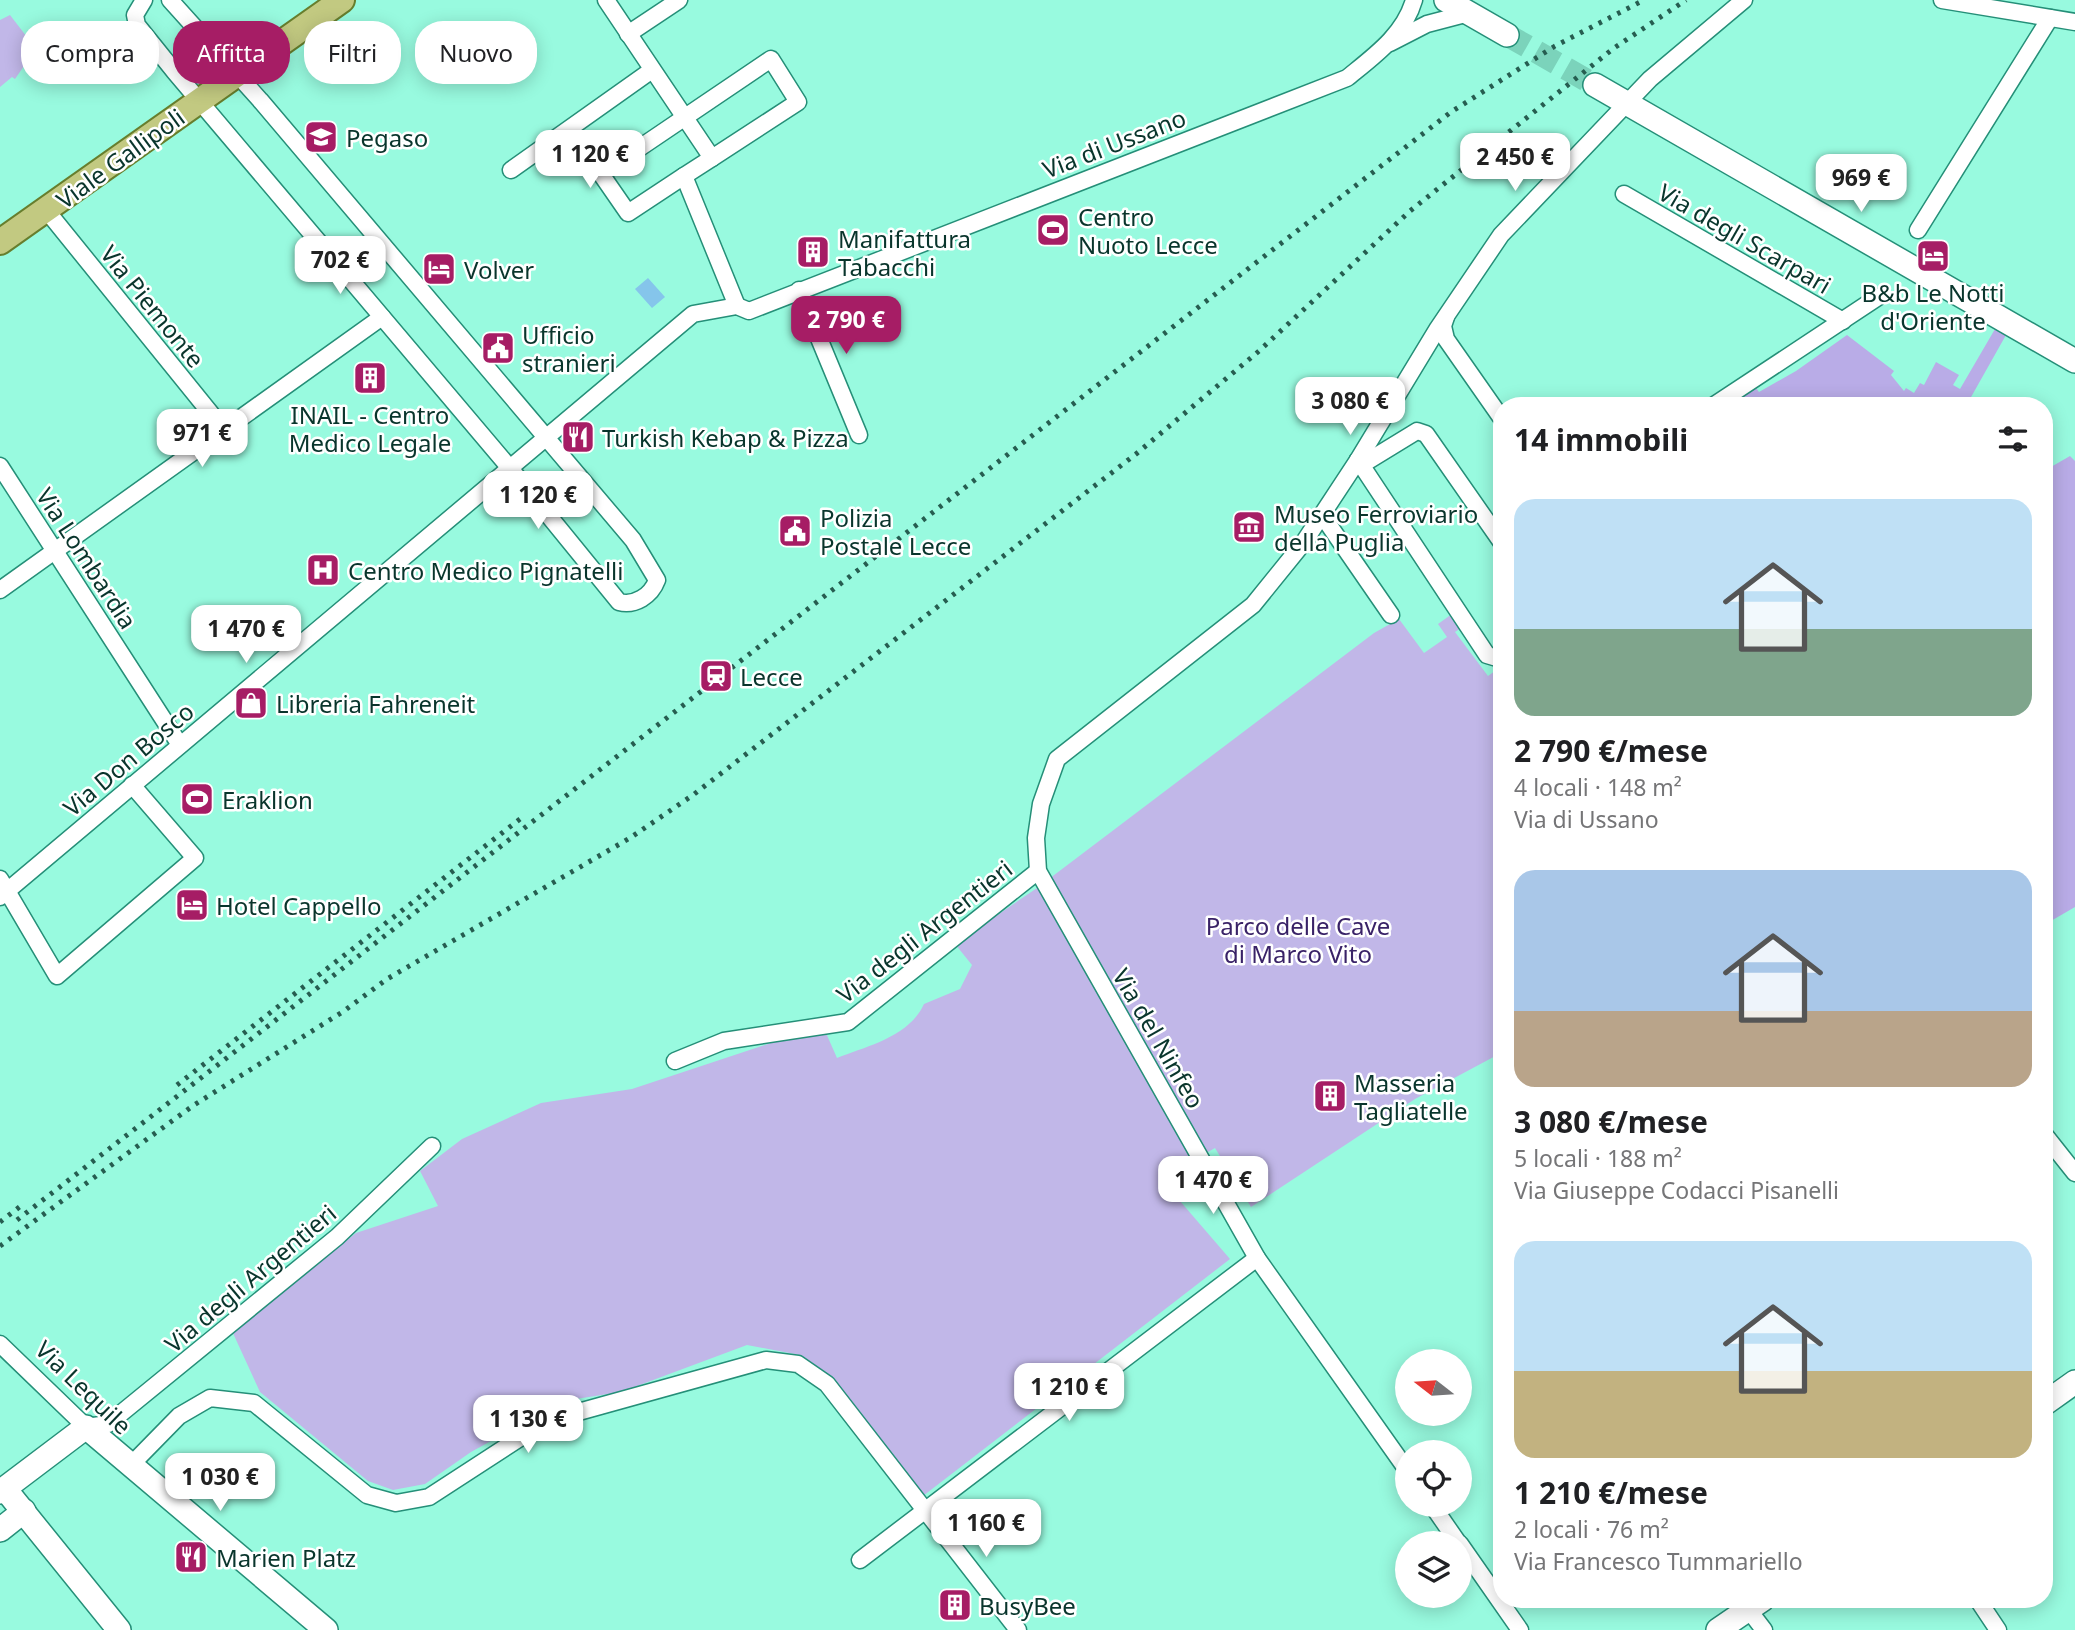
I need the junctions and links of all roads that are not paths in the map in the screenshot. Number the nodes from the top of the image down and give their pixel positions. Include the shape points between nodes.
1 (144, 0) edge
2 (170, 0) edge
3 (342, 0) edge
4 (606, 0) edge
5 (679, 0) edge
6 (1414, 0) edge
7 (1446, 0) edge
8 (1744, 0) edge
9 (1942, 0) edge
10 (1469, 13) junction
11 (2050, 18) junction
12 (189, 21) edge
13 (2075, 22) edge
14 (628, 34) junction
15 (1507, 35) tunnel mouth
16 (290, 37) edge
17 (1388, 45) junction
18 (652, 70) junction
19 (224, 84) edge
20 (247, 84) edge
21 (1595, 85) tunnel mouth
22 (201, 100) junction
23 (1626, 103) junction
24 (683, 117) junction
25 (712, 158) junction
26 (511, 170) dead end
27 (684, 176) junction
28 (1624, 194) dead end
29 (47, 211) junction
30 (1918, 230) dead end
31 (0, 242) edge
32 (800, 290) junction
33 (1878, 297) dead end
34 (737, 306) junction
35 (1446, 316) junction
36 (382, 317) junction
37 (1843, 321) junction
38 (2075, 361) edge
39 (1727, 397) edge
40 (1493, 406) edge
41 (225, 431) junction
42 (859, 435) dead end
43 (547, 436) junction
44 (1358, 460) junction
45 (0, 466) edge
46 (509, 467) junction
47 (1322, 515) junction
48 (1493, 518) edge
49 (1487, 522) junction
50 (1493, 530) edge
51 (55, 550) junction
52 (0, 590) edge
53 (1391, 615) dead end
54 (1493, 656) edge
55 (180, 745) junction
56 (132, 785) junction
57 (1038, 871) junction
58 (2, 888) edge
59 (675, 1061) dead end
60 (2053, 1145) edge
61 (432, 1146) dead end
62 (2075, 1173) edge
63 (1257, 1258) junction
64 (0, 1343) edge
65 (2075, 1382) edge
66 (2053, 1398) edge
67 (86, 1427) junction
68 (1395, 1453) edge
69 (130, 1466) junction
70 (3, 1491) edge
71 (924, 1510) junction
72 (24, 1511) junction
73 (0, 1530) edge
74 (860, 1559) dead end
75 (1472, 1562) edge
76 (1493, 1592) edge
77 (1504, 1608) edge
78 (1749, 1608) edge
79 (1756, 1608) edge
80 (1983, 1608) edge
81 (119, 1630) edge
82 (326, 1630) edge
83 (1018, 1630) edge
84 (1520, 1630) edge
85 (1718, 1630) edge
86 (1764, 1630) edge
87 (1998, 1630) edge

1 - 22 street via 135,15 138,25
2 - 12 street
3 - 16 main road, Viale Gallipoli
4 - 14 street
5 - 14 street
6 - 17 street, Via di Ussano
7 - 10 main road
8 - 23 street
9 - 11 street
10 - 15 main road
10 - 17 street via 1427,24
11 - 13 street
11 - 30 street
14 - 18 street
17 - 32 street, Via di Ussano via 1347,78
18 - 24 street
18 - 26 street
19 - 22 main road, Viale Gallipoli
20 - 43 street
21 - 23 main road
22 - 29 main road, Viale Gallipoli
22 - 36 street
23 - 35 street via 1501,236
23 - 38 main road
24 - 25 street
24 - 25 street via 771,59 798,102
24 - 27 street via 601,174 628,213
25 - 27 street
27 - 34 street
28 - 37 street, Via degli Scarpari
29 - 31 main road, Viale Gallipoli
29 - 41 street, Via Piemonte
32 - 34 street, Via di Ussano via 748,311
32 - 42 street
33 - 37 street
34 - 43 street, Via di Ussano via 693,314
35 - 40 street via 1446,339
35 - 44 street
36 - 41 street
36 - 46 street
37 - 39 street
41 - 51 street
43 - 46 street, Via Don Bosco
43 - 46 street via 633,540 657,580 639,600 619,601
44 - 47 street
44 - 49 street via 1368,461 1416,431 1426,434
44 - 54 street via 1486,655
45 - 51 street, Via Lombardia
46 - 55 street, Via Don Bosco
47 - 53 street
47 - 57 street via 1287,567 1253,605 1056,759 1035,838
48 - 49 street
49 - 50 street
51 - 52 street
51 - 55 street, Via Lombardia
55 - 56 street, Via Don Bosco
56 - 58 street, Via Don Bosco
56 - 58 street via 195,858 57,976
57 - 59 street, Via degli Argentieri via 848,1022 724,1041
57 - 63 street, Via del Ninfeo
60 - 62 street
61 - 67 street, Via degli Argentieri via 337,1237 201,1351 108,1424
63 - 68 street, Via del Ninfeo
63 - 71 street
64 - 67 street, Via Lequile
65 - 66 main road
67 - 69 main road, Via Lequile
67 - 70 main road
69 - 71 street via 179,1416 210,1398 254,1403 367,1495 396,1503 429,1497 546,1421 766,1360 798,1364 827,1384
69 - 82 main road, Via Lequile
70 - 72 main road
71 - 74 street
71 - 83 street
72 - 73 main road
72 - 81 main road
75 - 76 street
77 - 84 street
78 - 85 main road
79 - 86 street
80 - 87 street

